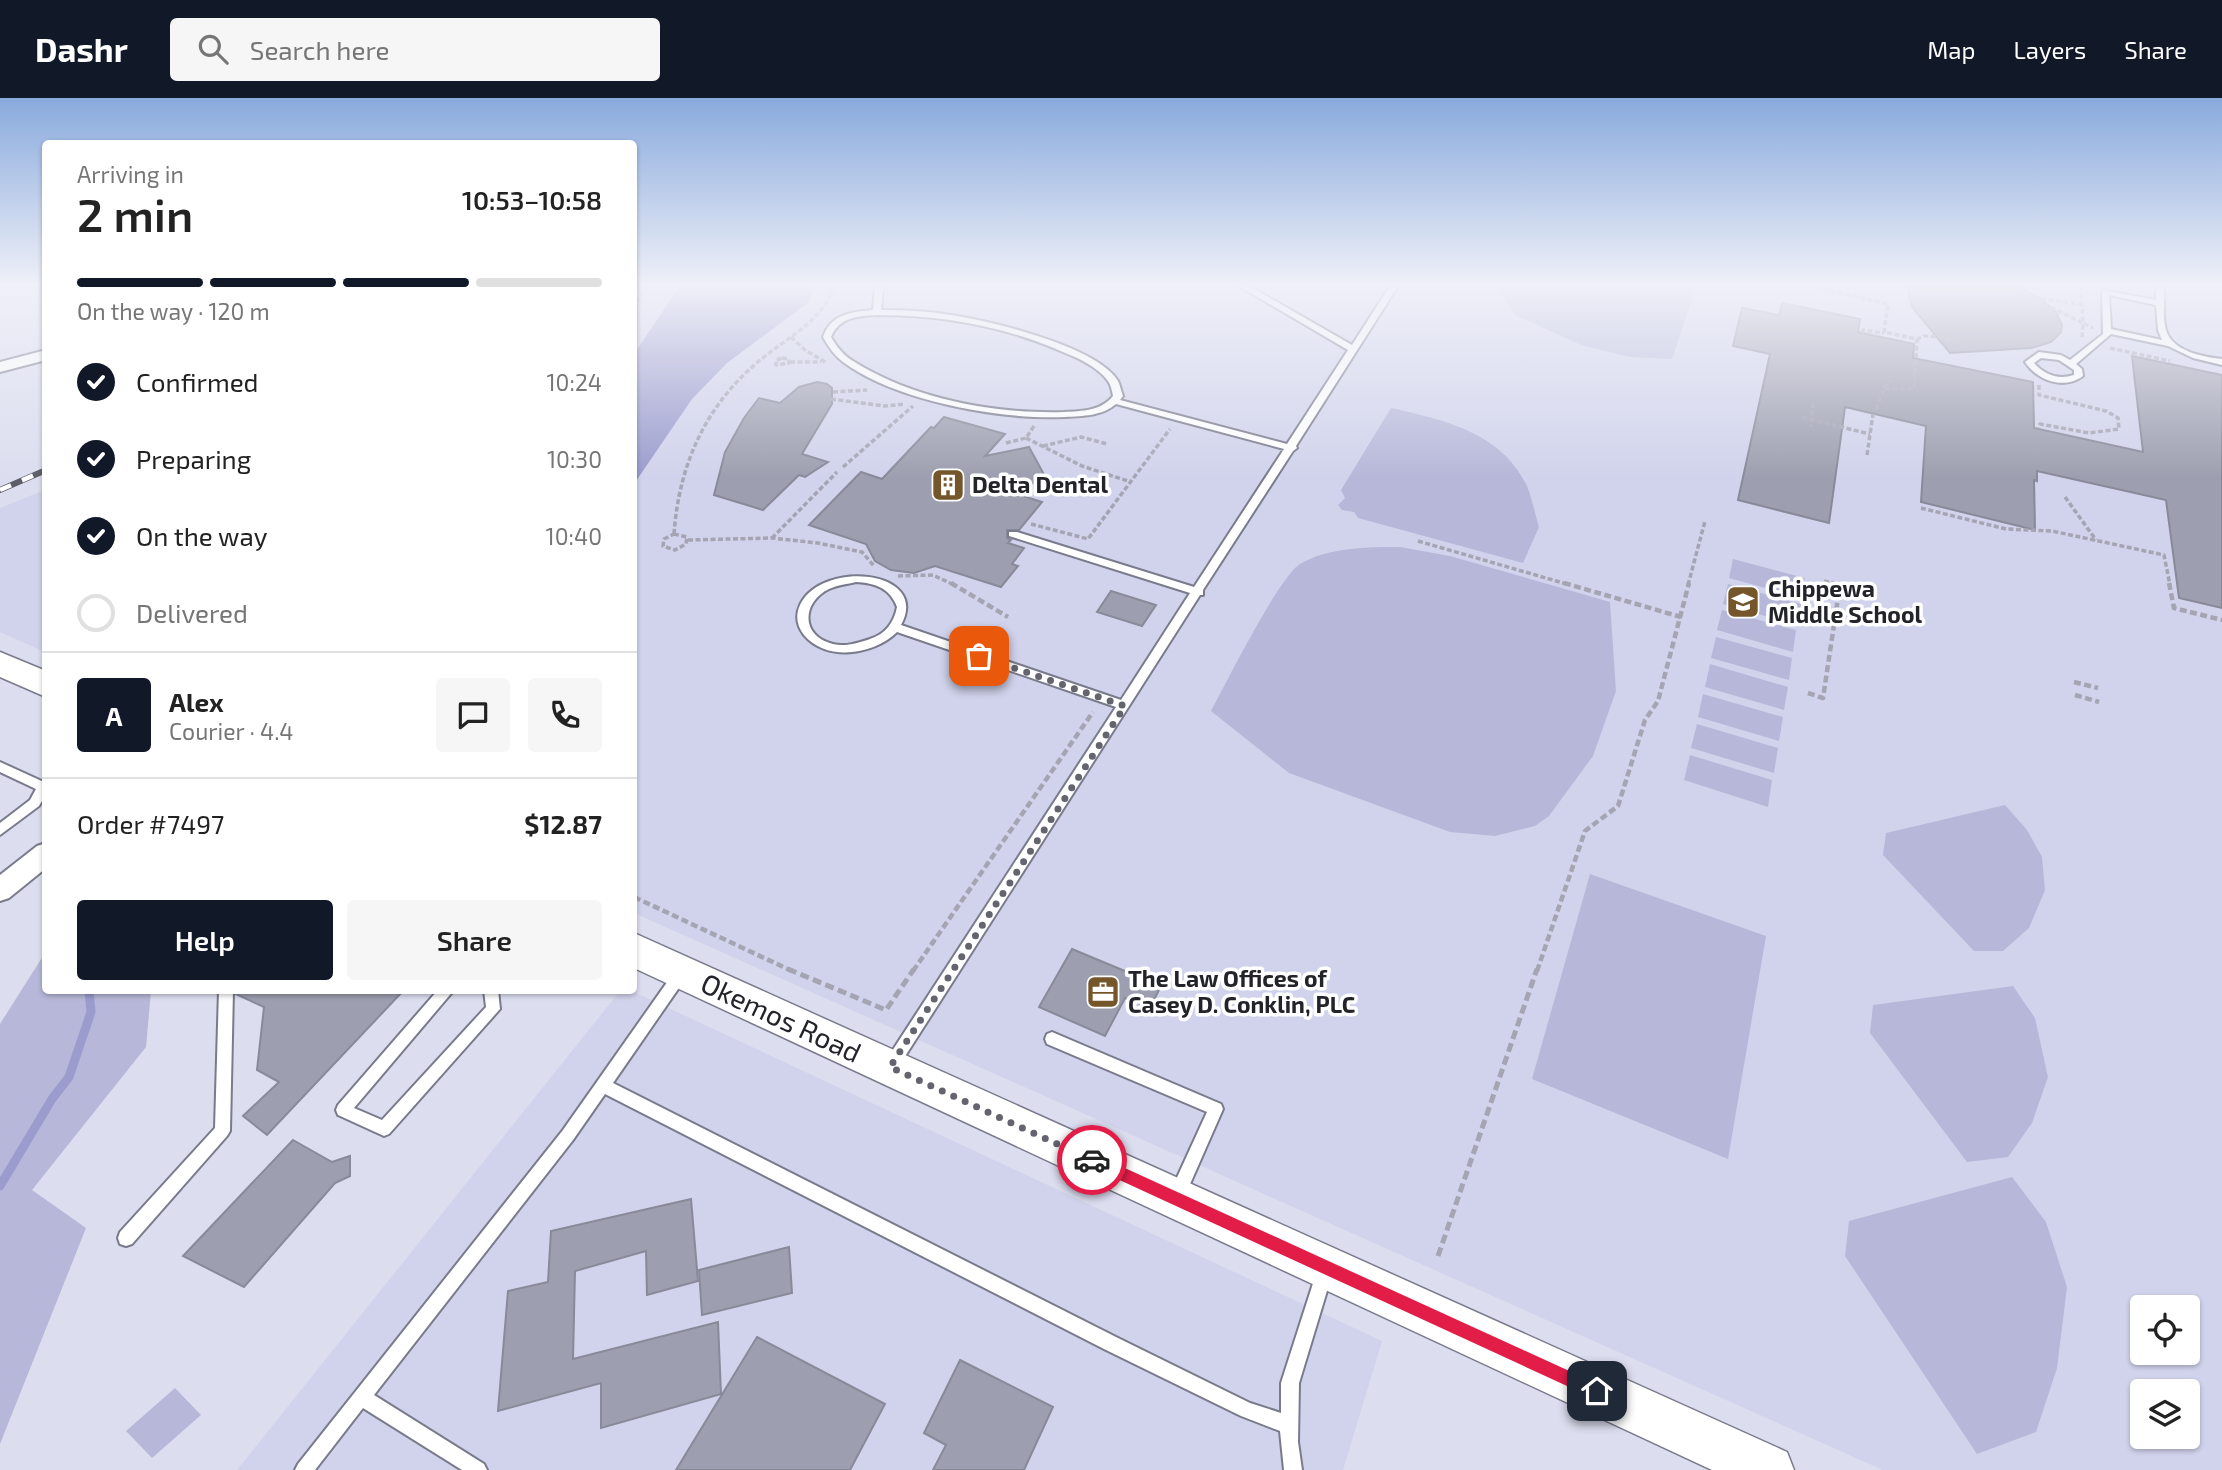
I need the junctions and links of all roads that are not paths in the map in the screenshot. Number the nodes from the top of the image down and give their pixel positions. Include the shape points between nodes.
1 (834, 350) edge
2 (1065, 350) edge
3 (1354, 350) edge
4 (2086, 350) edge
5 (2181, 350) edge
6 (42, 356) edge
7 (2222, 362) edge
8 (2071, 363) junction
9 (0, 367) edge
10 (1115, 401) junction
11 (1292, 448) junction
12 (1013, 534) dead end
13 (1199, 592) junction
14 (895, 627) junction
15 (5, 672) edge
16 (42, 684) edge
17 (1125, 706) junction
18 (0, 767) edge
19 (42, 787) edge
20 (42, 789) edge
21 (0, 830) edge
22 (42, 856) edge
23 (0, 890) edge
24 (637, 951) edge
25 (682, 972) junction
26 (226, 994) edge
27 (444, 994) edge
28 (491, 994) edge
29 (1052, 1039) dead end
30 (890, 1067) junction
31 (603, 1086) junction
32 (1175, 1198) junction
33 (126, 1238) dead end
34 (1326, 1268) junction
35 (361, 1397) junction
36 (1289, 1425) junction
37 (304, 1470) edge
38 (478, 1470) edge
39 (1293, 1470) edge
40 (1769, 1470) edge

1 - 10 lane via 904,387 979,408 1052,416 1088,413
2 - 10 lane via 1111,378 1119,392
3 - 11 lane
4 - 8 lane
5 - 7 lane
6 - 9 street
8 - 8 lane via 2046,355 2029,362 2040,374 2063,380 2079,376
10 - 11 lane
11 - 13 lane
12 - 13 lane
13 - 17 lane
14 - 14 lane via 902,615 900,599 888,586 867,579 821,588 806,602 800,619 814,641 835,648 872,643
14 - 17 lane
15 - 16 main road
17 - 30 lane
18 - 19 lane
20 - 21 lane via 35,803
22 - 23 street
24 - 25 main road, Okemos Road
25 - 30 main road, Okemos Road
25 - 31 lane
26 - 33 lane via 222,1131
27 - 28 lane via 343,1110 384,1129 493,1009
29 - 32 lane via 1216,1109
30 - 32 main road, Okemos Road
31 - 35 lane
31 - 36 lane via 1087,1332 1247,1410
32 - 34 main road, Okemos Road
34 - 36 lane via 1290,1383
34 - 40 main road, Okemos Road
35 - 37 lane
35 - 38 lane
36 - 39 lane

